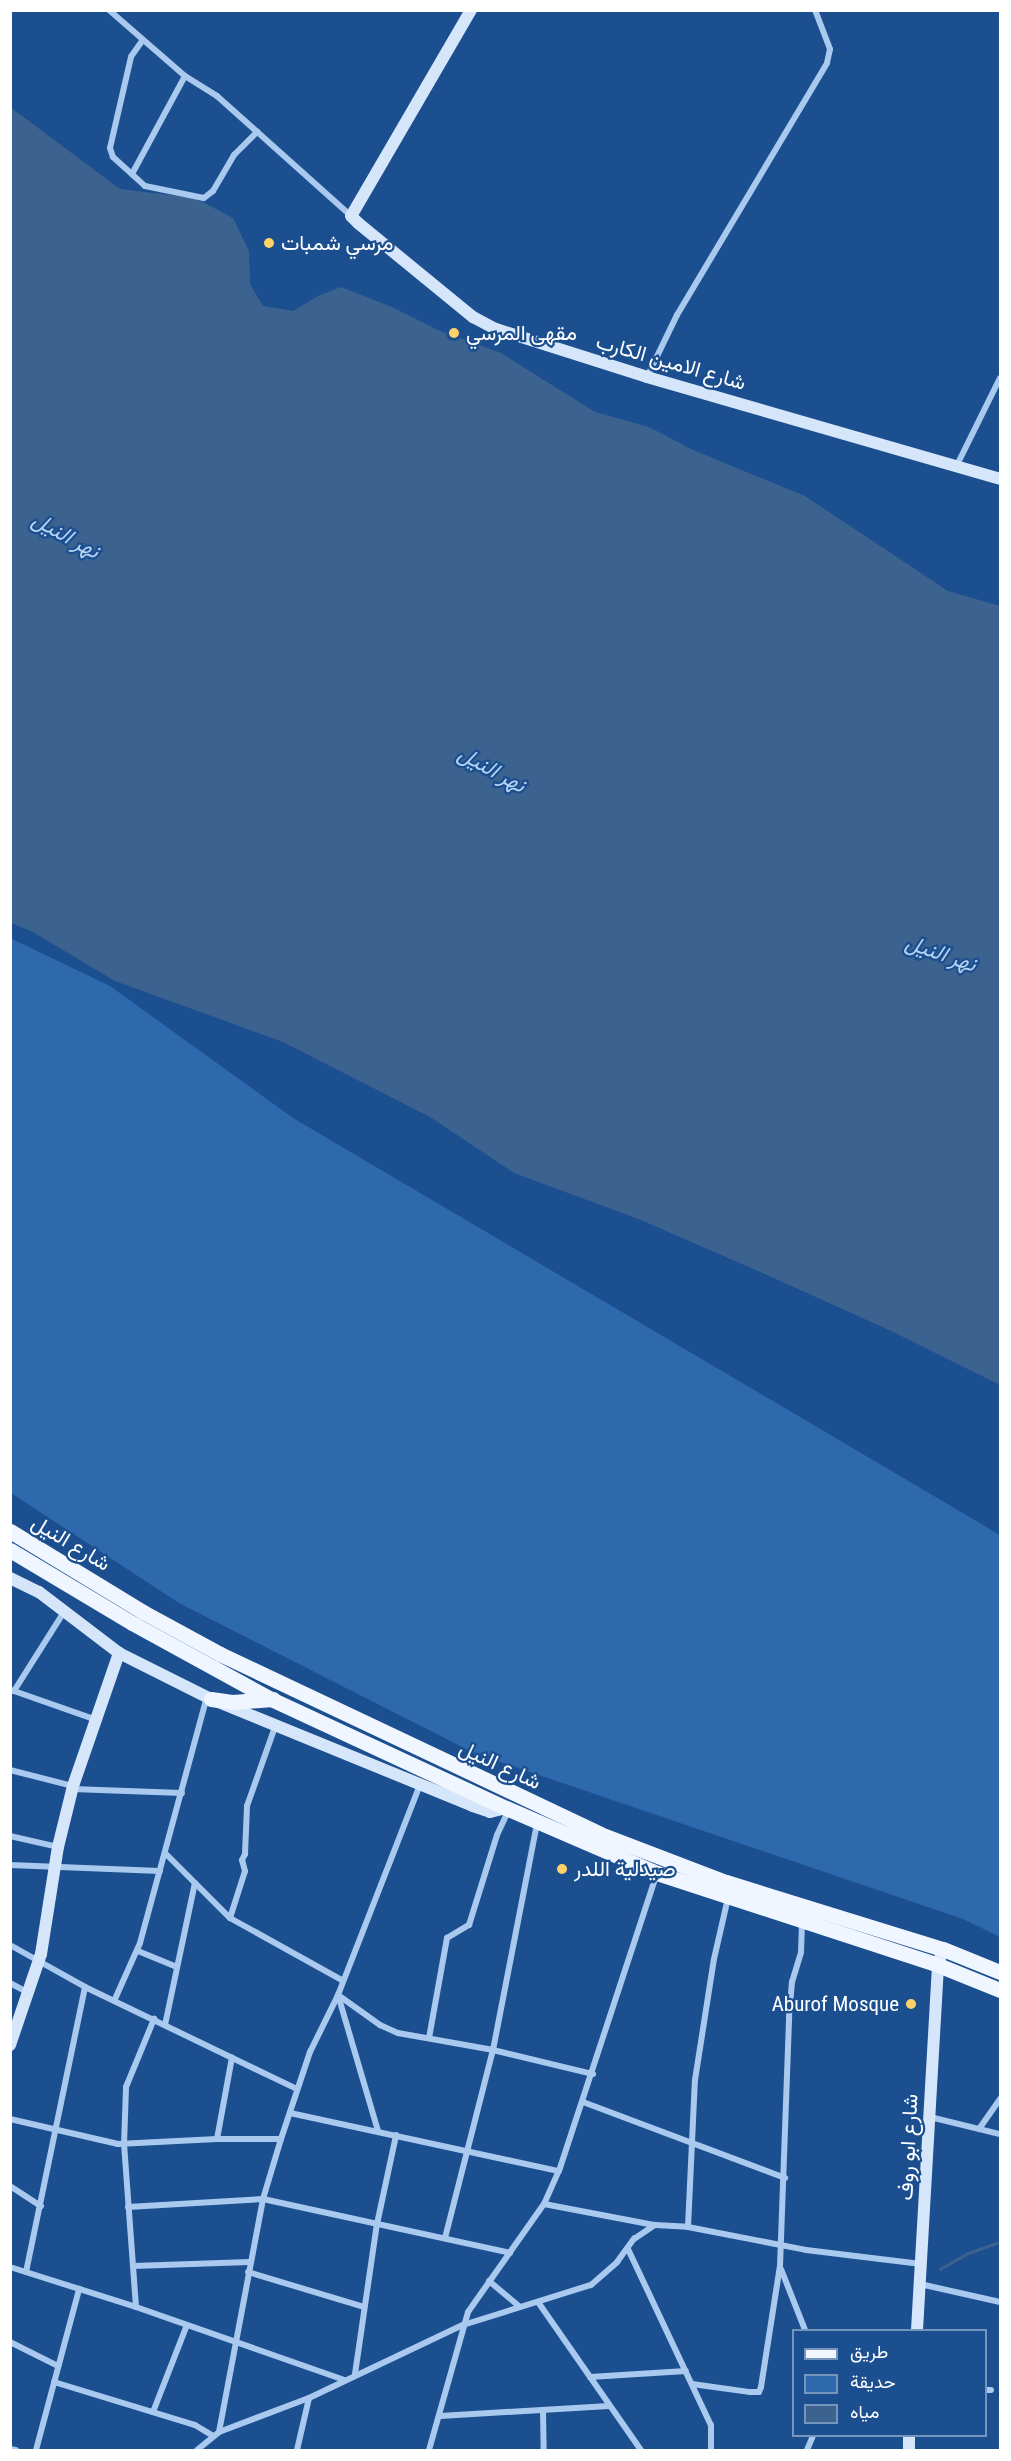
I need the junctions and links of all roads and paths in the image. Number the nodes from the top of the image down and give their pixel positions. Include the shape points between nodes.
1 (109, 10) edge
2 (471, 10) edge
3 (815, 10) edge
4 (142, 40) junction
5 (185, 76) junction
6 (256, 132) junction
7 (132, 174) junction
8 (351, 216) junction
9 (647, 377) junction
10 (1000, 378) edge
11 (957, 465) junction
12 (1000, 478) edge
13 (10, 1531) edge
14 (10, 1550) edge
15 (10, 1578) edge
16 (64, 1612) junction
17 (119, 1653) junction
18 (12, 1691) edge
19 (303, 1695) junction
20 (209, 1698) junction
21 (271, 1699) junction
22 (94, 1719) junction
23 (275, 1727) junction
24 (10, 1770) edge
25 (420, 1785) junction
26 (73, 1787) junction
27 (182, 1793) junction
28 (507, 1809) junction
29 (538, 1822) junction
30 (10, 1836) edge
31 (58, 1847) junction
32 (165, 1853) junction
33 (10, 1865) edge
34 (54, 1869) junction
35 (160, 1871) junction
36 (657, 1873) junction
37 (195, 1883) junction
38 (728, 1897) junction
39 (230, 1918) junction
40 (802, 1922) junction
41 (10, 1945) edge
42 (943, 1950) junction
43 (138, 1951) junction
44 (39, 1962) junction
45 (938, 1965) junction
46 (177, 1967) junction
47 (1000, 1972) edge
48 (342, 1980) junction
49 (10, 1983) edge
50 (85, 1987) junction
51 (1000, 1990) edge
52 (29, 1993) junction
53 (338, 1995) junction
54 (115, 1999) junction
55 (154, 2019) junction
56 (165, 2025) junction
57 (429, 2038) junction
58 (10, 2045) edge
59 (493, 2050) junction
60 (232, 2057) junction
61 (593, 2074) junction
62 (297, 2089) junction
63 (1000, 2099) edge
64 (584, 2102) junction
65 (290, 2113) junction
66 (929, 2117) junction
67 (10, 2119) edge
68 (979, 2129) junction
69 (55, 2130) junction
70 (378, 2131) junction
71 (1000, 2134) edge
72 (396, 2135) junction
73 (217, 2139) junction
74 (281, 2139) junction
75 (690, 2141) junction
76 (124, 2145) junction
77 (467, 2151) junction
78 (560, 2171) junction
79 (785, 2178) junction
80 (10, 2186) edge
81 (263, 2199) junction
82 (544, 2204) junction
83 (41, 2206) junction
84 (128, 2207) junction
85 (377, 2224) junction
86 (655, 2225) junction
87 (688, 2227) junction
88 (445, 2238) junction
89 (782, 2246) junction
90 (628, 2249) junction
91 (510, 2253) junction
92 (250, 2262) junction
93 (921, 2264) junction
94 (133, 2266) junction
95 (780, 2266) junction
96 (10, 2267) edge
97 (26, 2272) junction
98 (248, 2272) junction
99 (489, 2281) junction
100 (920, 2284) junction
101 (79, 2289) junction
102 (538, 2302) junction
103 (1000, 2302) edge
104 (136, 2307) junction
105 (364, 2307) junction
106 (520, 2307) junction
107 (187, 2325) junction
108 (463, 2325) junction
109 (804, 2329) edge
110 (917, 2329) edge
111 (10, 2342) edge
112 (235, 2342) junction
113 (58, 2366) junction
114 (686, 2372) junction
115 (355, 2374) junction
116 (590, 2377) junction
117 (344, 2380) junction
118 (54, 2382) junction
119 (692, 2384) junction
120 (309, 2398) junction
121 (609, 2406) junction
122 (543, 2410) junction
123 (153, 2412) junction
124 (440, 2416) junction
125 (216, 2434) junction
126 (813, 2437) edge
127 (10, 2449) edge
128 (200, 2449) edge
129 (16, 2451) edge
130 (36, 2451) edge
131 (297, 2451) edge
132 (429, 2451) edge
133 (544, 2451) edge
134 (641, 2451) edge
135 (711, 2451) edge
136 (807, 2451) edge

1 - 4 street
2 - 8 street
3 - 9 street via 830,49 827,63 677,315
4 - 5 street
4 - 7 street via 131,57 110,148 113,157
5 - 6 street via 217,96
5 - 7 street
6 - 7 street via 234,155 213,191 204,198 155,190
6 - 8 street
8 - 9 street, شارع الامين الكارب via 482,322
9 - 11 street, شارع الامين الكارب
10 - 11 street
11 - 12 street, شارع الامين الكارب
13 - 19 main road, شارع النيل via 153,1617
14 - 21 main road, شارع النيل
15 - 16 street via 39,1592
16 - 17 street
16 - 18 street
17 - 20 street
17 - 22 street
18 - 22 street
19 - 21 main road
19 - 42 main road, شارع النيل via 600,1834 726,1882
20 - 21 main road via 232,1702
20 - 23 street
20 - 27 street
21 - 28 main road, شارع النيل
22 - 26 street
23 - 25 street
23 - 39 street via 247,1806 244,1871
24 - 26 street
25 - 28 street via 483,1810
25 - 48 street
26 - 27 street
26 - 31 street
27 - 32 street
28 - 29 main road, شارع النيل
28 - 57 street via 469,1925 447,1938
29 - 36 main road, شارع النيل
29 - 59 street
30 - 31 street
31 - 34 street
32 - 35 street
32 - 37 street
33 - 34 street
34 - 35 street
34 - 44 street
35 - 43 street
36 - 38 main road, شارع النيل
36 - 61 street
37 - 39 street
37 - 46 street
38 - 40 main road, شارع النيل
38 - 75 street via 700,2044
39 - 48 street
40 - 45 main road, شارع النيل
40 - 79 street via 801,1952 792,1982 789,2016
41 - 44 street
42 - 45 street, شارع ابو روف
42 - 47 main road, شارع النيل
43 - 46 street
43 - 54 street
44 - 50 street
44 - 52 street
45 - 51 main road, شارع النيل
45 - 66 street, شارع ابو روف
46 - 56 street
48 - 53 street
49 - 52 street
50 - 54 street
50 - 69 street
52 - 58 street
53 - 57 street via 390,2030
53 - 62 street via 315,2039
53 - 70 street
54 - 55 street
55 - 56 street
55 - 76 street via 128,2081
56 - 60 street
57 - 59 street
59 - 61 street
59 - 77 street
60 - 62 street
60 - 73 street
61 - 64 street
62 - 65 street
63 - 68 street
64 - 75 street
64 - 78 street
65 - 70 street
65 - 74 street
66 - 68 street
66 - 93 street, شارع ابو روف
67 - 69 street
68 - 71 street
69 - 76 street
69 - 83 street
70 - 72 street
72 - 77 street
72 - 85 street
73 - 74 street
73 - 76 street
74 - 81 street
75 - 79 street
75 - 87 street
76 - 84 street
77 - 78 street
77 - 88 street
78 - 82 street
79 - 89 street
80 - 83 street
81 - 84 street
81 - 85 street
81 - 92 street
82 - 86 street
82 - 91 street
83 - 97 street
84 - 94 street
85 - 88 street
85 - 105 street
86 - 87 street
86 - 90 street via 634,2239
87 - 89 street
88 - 91 street
89 - 93 street
89 - 95 street
90 - 102 street via 591,2285
90 - 114 street
91 - 99 street
92 - 94 street
92 - 98 street
93 - 100 street, شارع ابو روف
94 - 104 street
95 - 109 street
95 - 119 street via 759,2392
96 - 97 street
97 - 101 street
98 - 105 street
98 - 112 street
99 - 106 street
99 - 108 street
100 - 103 street
100 - 110 street, شارع ابو روف
101 - 104 street
101 - 113 street
102 - 106 street
102 - 116 street
104 - 107 street
105 - 115 street
106 - 108 street
107 - 112 street
107 - 123 street
108 - 115 street
108 - 124 street
111 - 113 street
112 - 117 street
112 - 125 street
113 - 118 street
114 - 116 street
114 - 119 street
115 - 117 street
116 - 121 street
117 - 120 street
118 - 123 street
118 - 130 street
119 - 135 street via 713,2430
120 - 125 street
120 - 131 street
121 - 122 street
121 - 134 street
122 - 124 street
122 - 133 street
123 - 125 street
124 - 132 street
125 - 128 street
126 - 136 street
127 - 129 street

